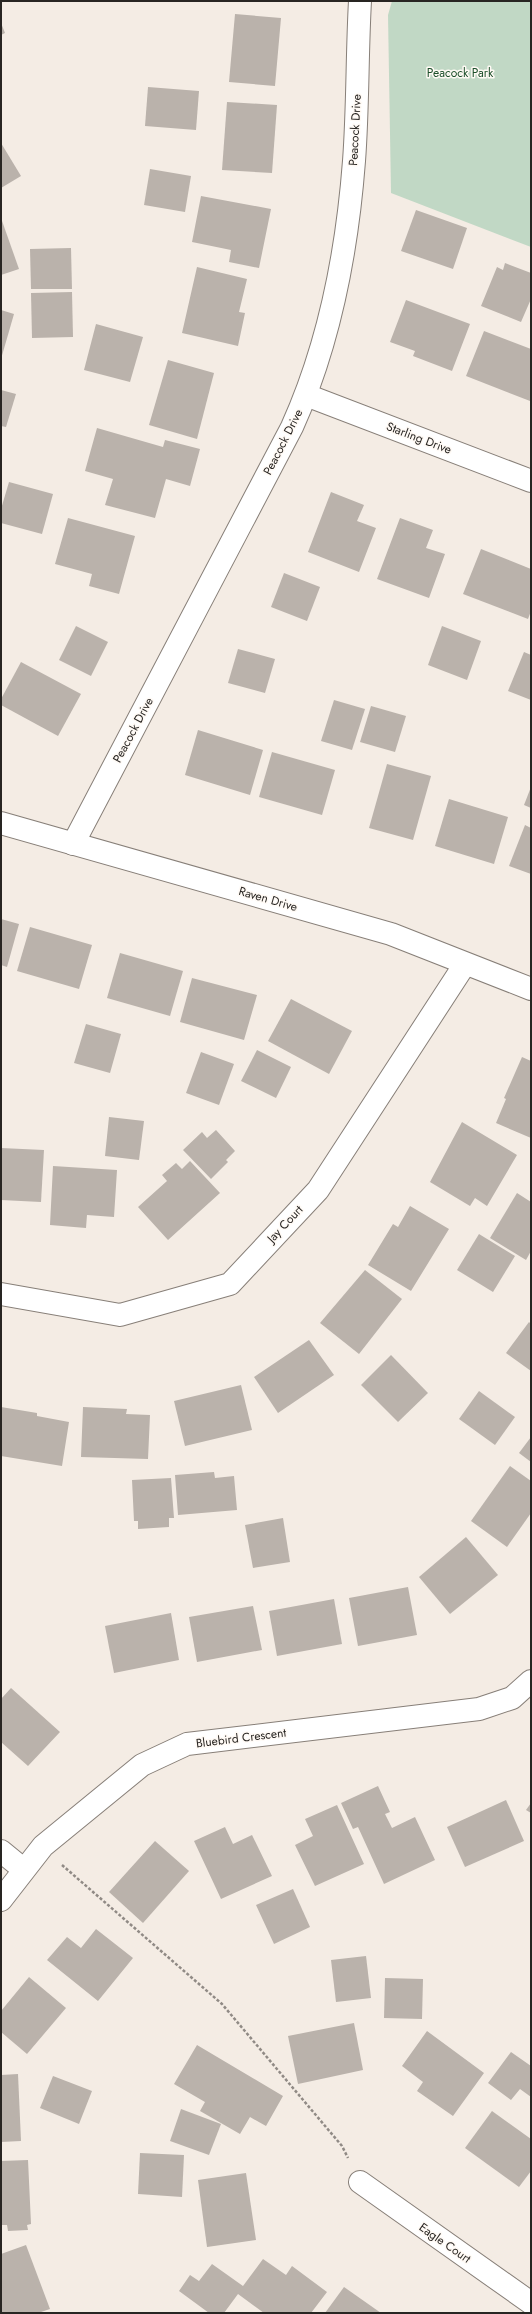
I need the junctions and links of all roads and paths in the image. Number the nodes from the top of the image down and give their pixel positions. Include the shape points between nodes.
1 (360, 1) edge
2 (306, 395) junction
3 (531, 481) edge
4 (1, 823) edge
5 (73, 844) junction
6 (465, 964) junction
7 (531, 989) edge
8 (1, 1294) edge
9 (531, 1681) edge
10 (1, 1851) edge
11 (60, 1863) dead end
12 (23, 1870) junction
13 (1, 1900) edge
14 (360, 2182) joint
15 (531, 2303) edge

1 - 2 street, Peacock Drive via 354,161 340,278 328,329
2 - 3 street, Starling Drive
2 - 5 street, Peacock Drive
4 - 5 street, Raven Drive
5 - 6 street, Raven Drive via 391,934
6 - 7 street, Raven Drive
6 - 8 street, Jay Court via 318,1190 230,1284 120,1315
9 - 12 street, Bluebird Crescent via 512,1698 479,1709 187,1744 142,1765 43,1846
10 - 12 street
11 - 14 path via 222,2004 342,2146
12 - 13 street, Bluebird Crescent
14 - 15 street, Eagle Court

